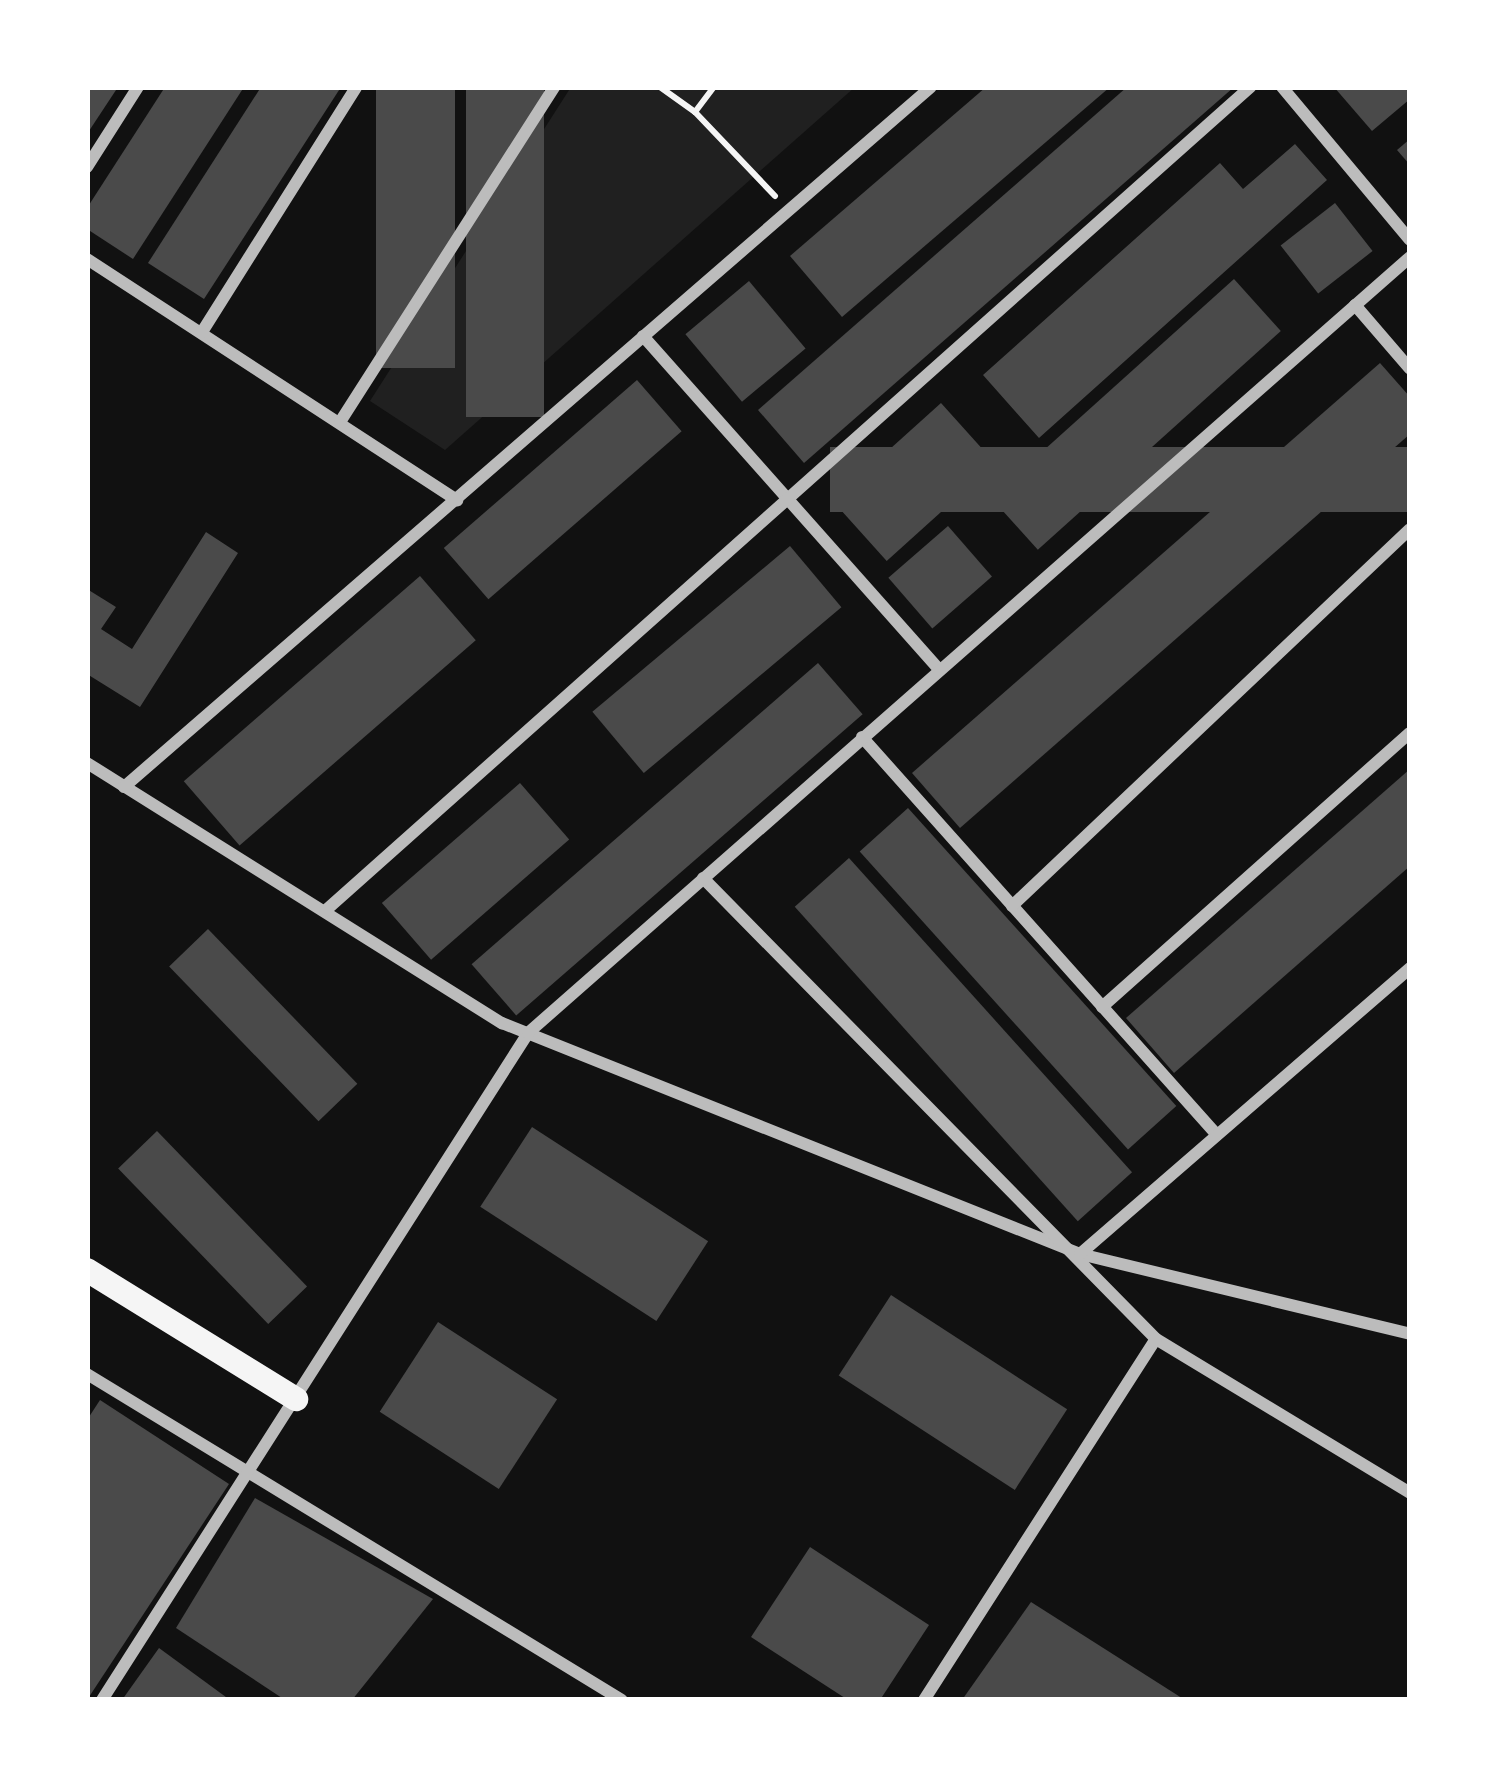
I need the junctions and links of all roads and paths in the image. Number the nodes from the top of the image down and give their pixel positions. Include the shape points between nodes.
1 (138, 87) edge
2 (356, 87) edge
3 (554, 87) edge
4 (660, 87) edge
5 (714, 87) edge
6 (931, 87) edge
7 (1250, 87) edge
8 (1282, 87) edge
9 (695, 112) junction
10 (87, 166) edge
11 (788, 210) junction
12 (1410, 240) edge
13 (1410, 257) edge
14 (87, 259) edge
15 (1355, 305) junction
16 (202, 332) junction
17 (643, 336) junction
18 (1410, 369) edge
19 (340, 422) junction
20 (787, 496) junction
21 (457, 500) junction
22 (1410, 529) edge
23 (939, 669) junction
24 (1410, 733) edge
25 (862, 737) junction
26 (87, 763) edge
27 (124, 787) junction
28 (703, 878) junction
29 (1012, 906) junction
30 (325, 911) junction
31 (1410, 968) edge
32 (1102, 1007) junction
33 (527, 1033) junction
34 (1217, 1135) junction
35 (1080, 1254) junction
36 (87, 1270) edge
37 (1410, 1334) edge
38 (1156, 1339) junction
39 (87, 1373) edge
40 (296, 1399) junction
41 (247, 1475) junction
42 (1410, 1492) edge
43 (102, 1700) edge
44 (622, 1700) edge
45 (924, 1700) edge

1 - 10 street
2 - 16 street
3 - 19 street
4 - 9 path
5 - 9 path
6 - 11 street
7 - 20 street
8 - 12 street
9 - 11 path
11 - 17 street
13 - 15 street
14 - 16 street
15 - 18 street
15 - 23 street
16 - 19 street
17 - 20 street
17 - 21 street
19 - 21 street
20 - 23 street
20 - 30 street
21 - 27 street
22 - 29 street
23 - 25 street
24 - 32 street
25 - 28 street
25 - 29 street
26 - 27 street
27 - 30 street
28 - 33 street
28 - 35 street
29 - 32 street
30 - 33 street
31 - 34 street
32 - 34 street
33 - 35 street
33 - 40 street
34 - 35 street
35 - 37 street
35 - 38 street
36 - 40 main road
38 - 42 street
38 - 45 street
39 - 41 street
40 - 41 street
41 - 43 street
41 - 44 street

